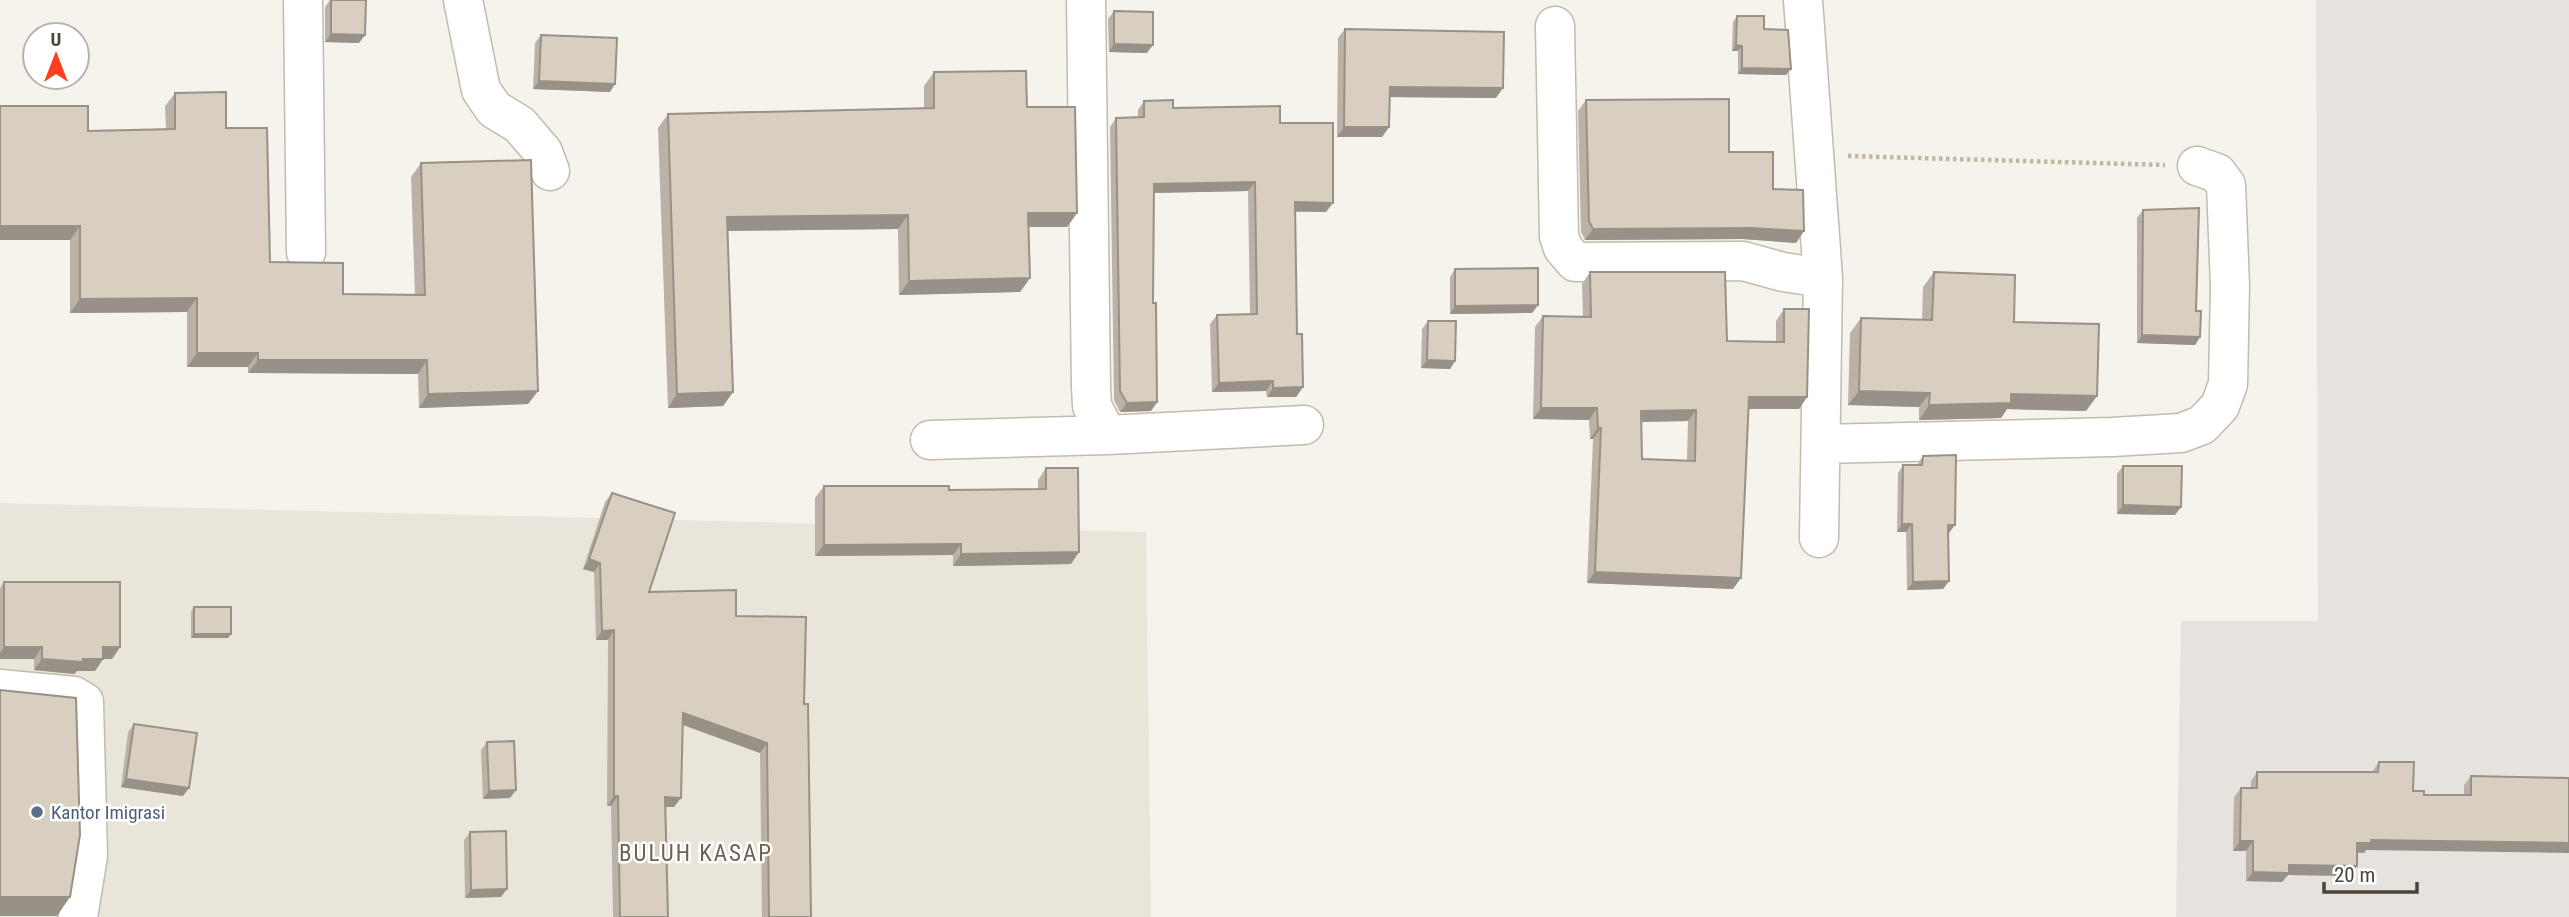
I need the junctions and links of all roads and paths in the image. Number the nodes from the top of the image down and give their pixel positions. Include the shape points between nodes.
1 (303, 0) edge
2 (463, 0) edge
3 (1086, 0) edge
4 (1803, 0) edge
5 (1555, 26) dead end
6 (1816, 155) junction
7 (2197, 166) joint
8 (551, 172) dead end
9 (306, 252) dead end
10 (1823, 278) junction
11 (1304, 425) dead end
12 (1107, 435) junction
13 (930, 440) dead end
14 (1822, 444) junction
15 (1819, 538) dead end
16 (0, 689) edge
17 (78, 917) edge

1 - 9 lane
2 - 8 lane via 481,90 495,109 520,125 543,152
3 - 12 lane via 1091,387 1092,406
4 - 6 lane
5 - 10 lane via 1559,236 1575,262 1742,261
6 - 7 path
6 - 10 lane
7 - 14 lane via 2217,173 2226,185 2230,286 2228,384 2220,406 2202,425 2181,433 2112,437
10 - 14 lane
11 - 12 lane
12 - 13 lane
14 - 15 lane
16 - 17 lane via 75,696 84,702 89,856

